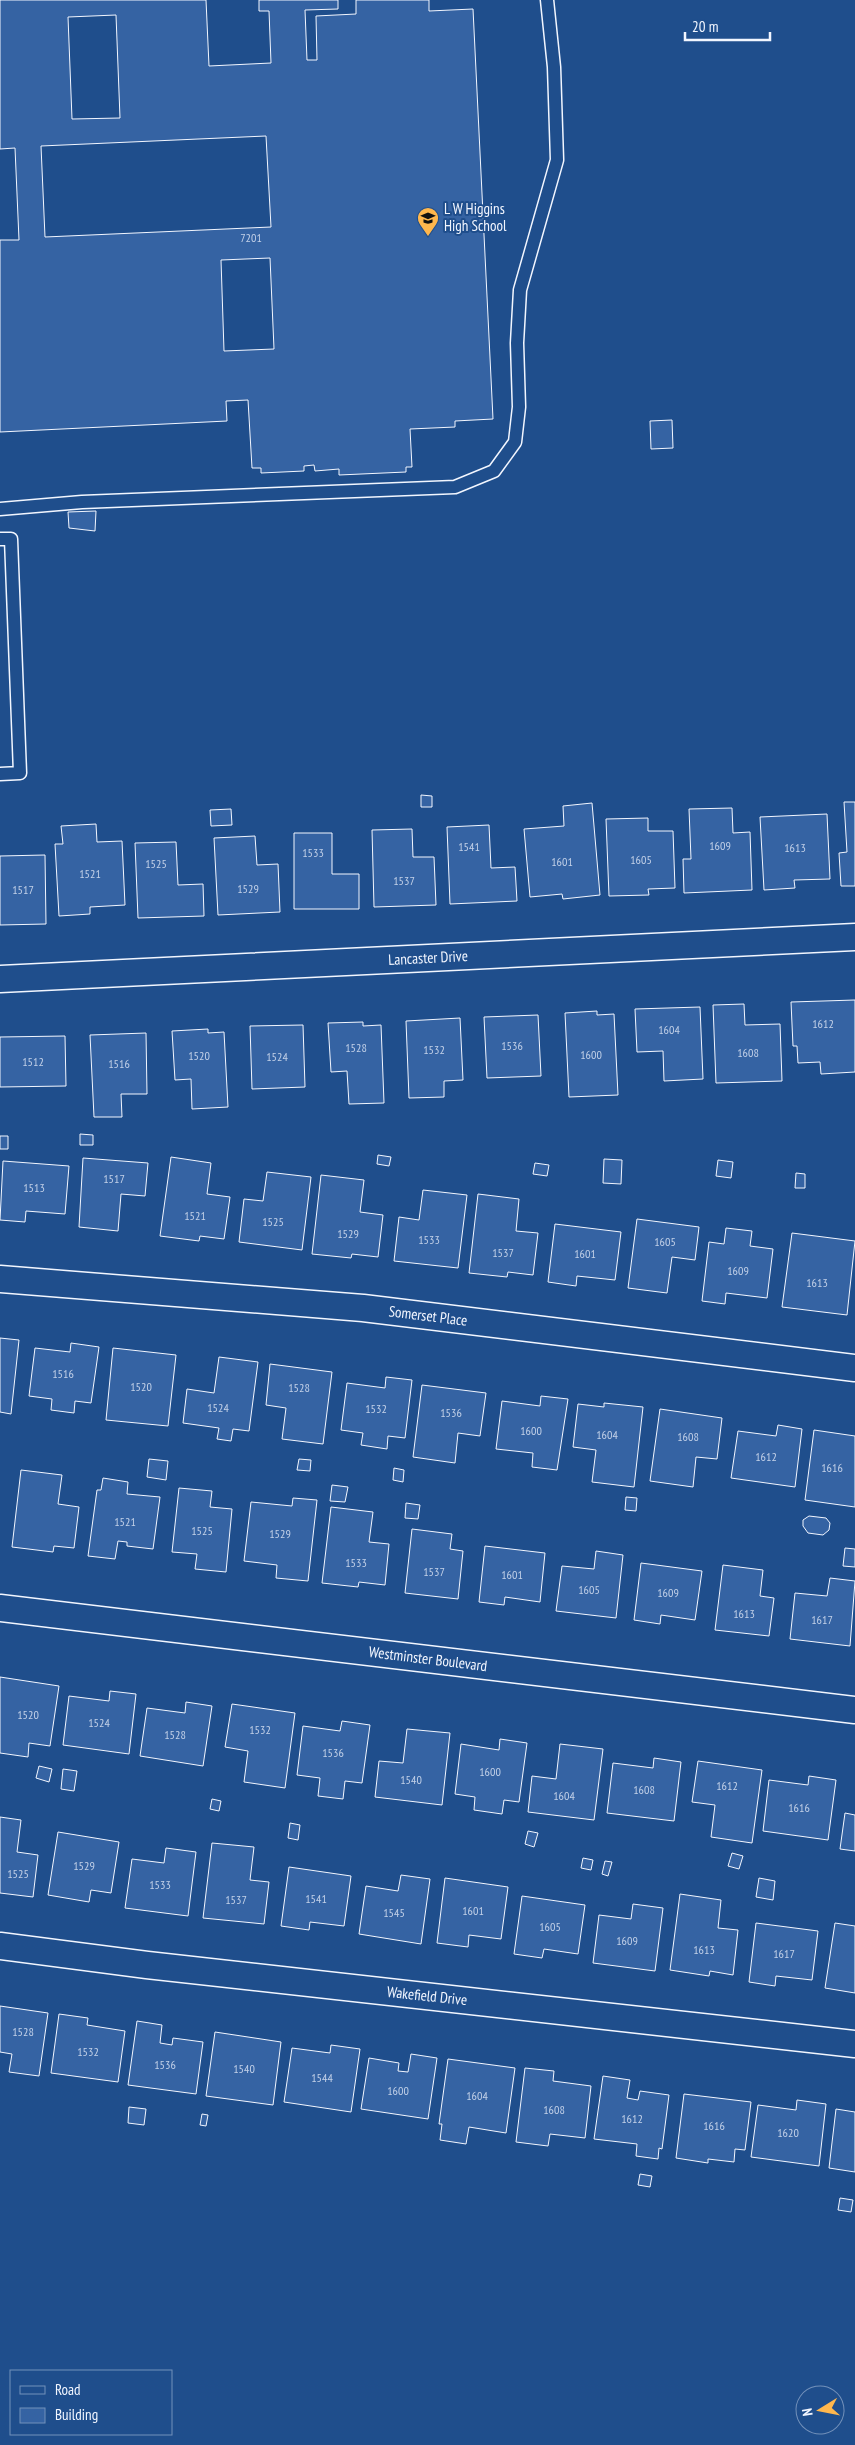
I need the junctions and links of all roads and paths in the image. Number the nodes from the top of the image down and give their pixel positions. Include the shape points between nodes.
1 (547, 0) edge
2 (0, 508) edge
3 (0, 539) edge
4 (0, 774) edge
5 (855, 938) edge
6 (0, 979) edge
7 (0, 1279) edge
8 (855, 1368) edge
9 (0, 1608) edge
10 (855, 1710) edge
11 (0, 1946) edge
12 (855, 2044) edge

1 - 2 lane via 554,67 557,160 520,290 517,343 519,407 515,442 494,471 455,487
3 - 4 lane via 11,539 20,773
5 - 6 street, Lancaster Drive
7 - 8 street, Somerset Place via 363,1308
9 - 10 street, Westminster Boulevard
11 - 12 street, Wakefield Drive

